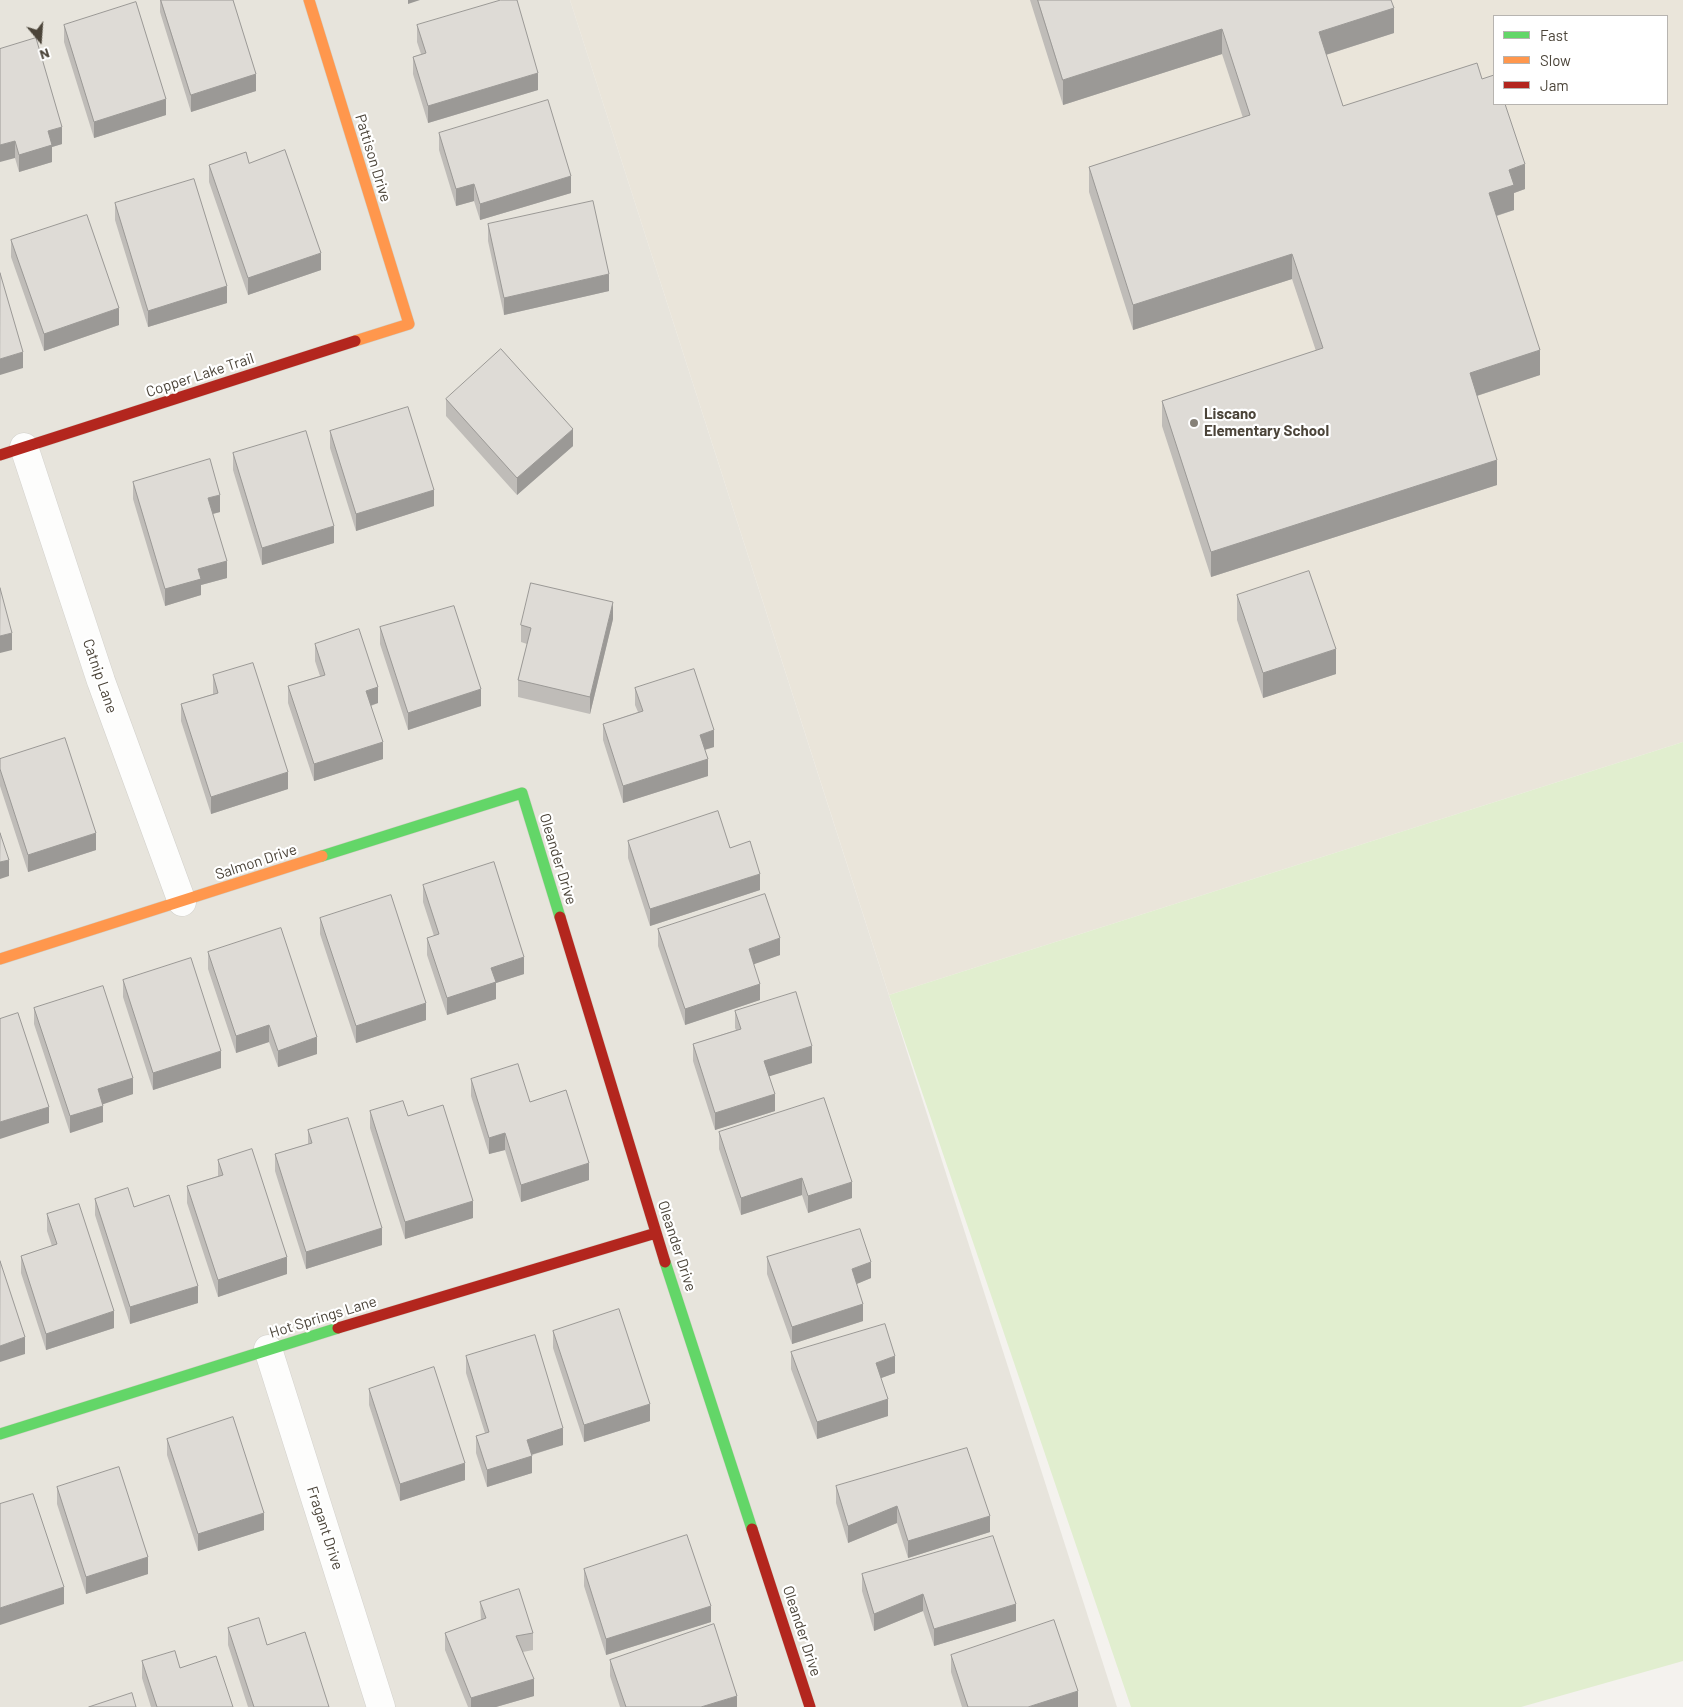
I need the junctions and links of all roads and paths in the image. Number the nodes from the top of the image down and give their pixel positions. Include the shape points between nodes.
1 (309, 0) edge
2 (409, 324) joint
3 (12, 451) edge
4 (522, 792) joint
5 (182, 902) junction
6 (0, 959) edge
7 (656, 1233) junction
8 (268, 1349) junction
9 (0, 1434) edge
10 (381, 1707) edge
11 (810, 1707) edge

1 - 2 street, Pattison Drive
2 - 3 street, Copper Lake Trail
3 - 5 street, Catnip Lane
4 - 5 street, Salmon Drive
4 - 7 street, Oleander Drive
5 - 6 street, Salmon Drive
7 - 8 street, Hot Springs Lane
7 - 11 street, Oleander Drive
8 - 9 street, Hot Springs Lane
8 - 10 street, Fragant Drive

